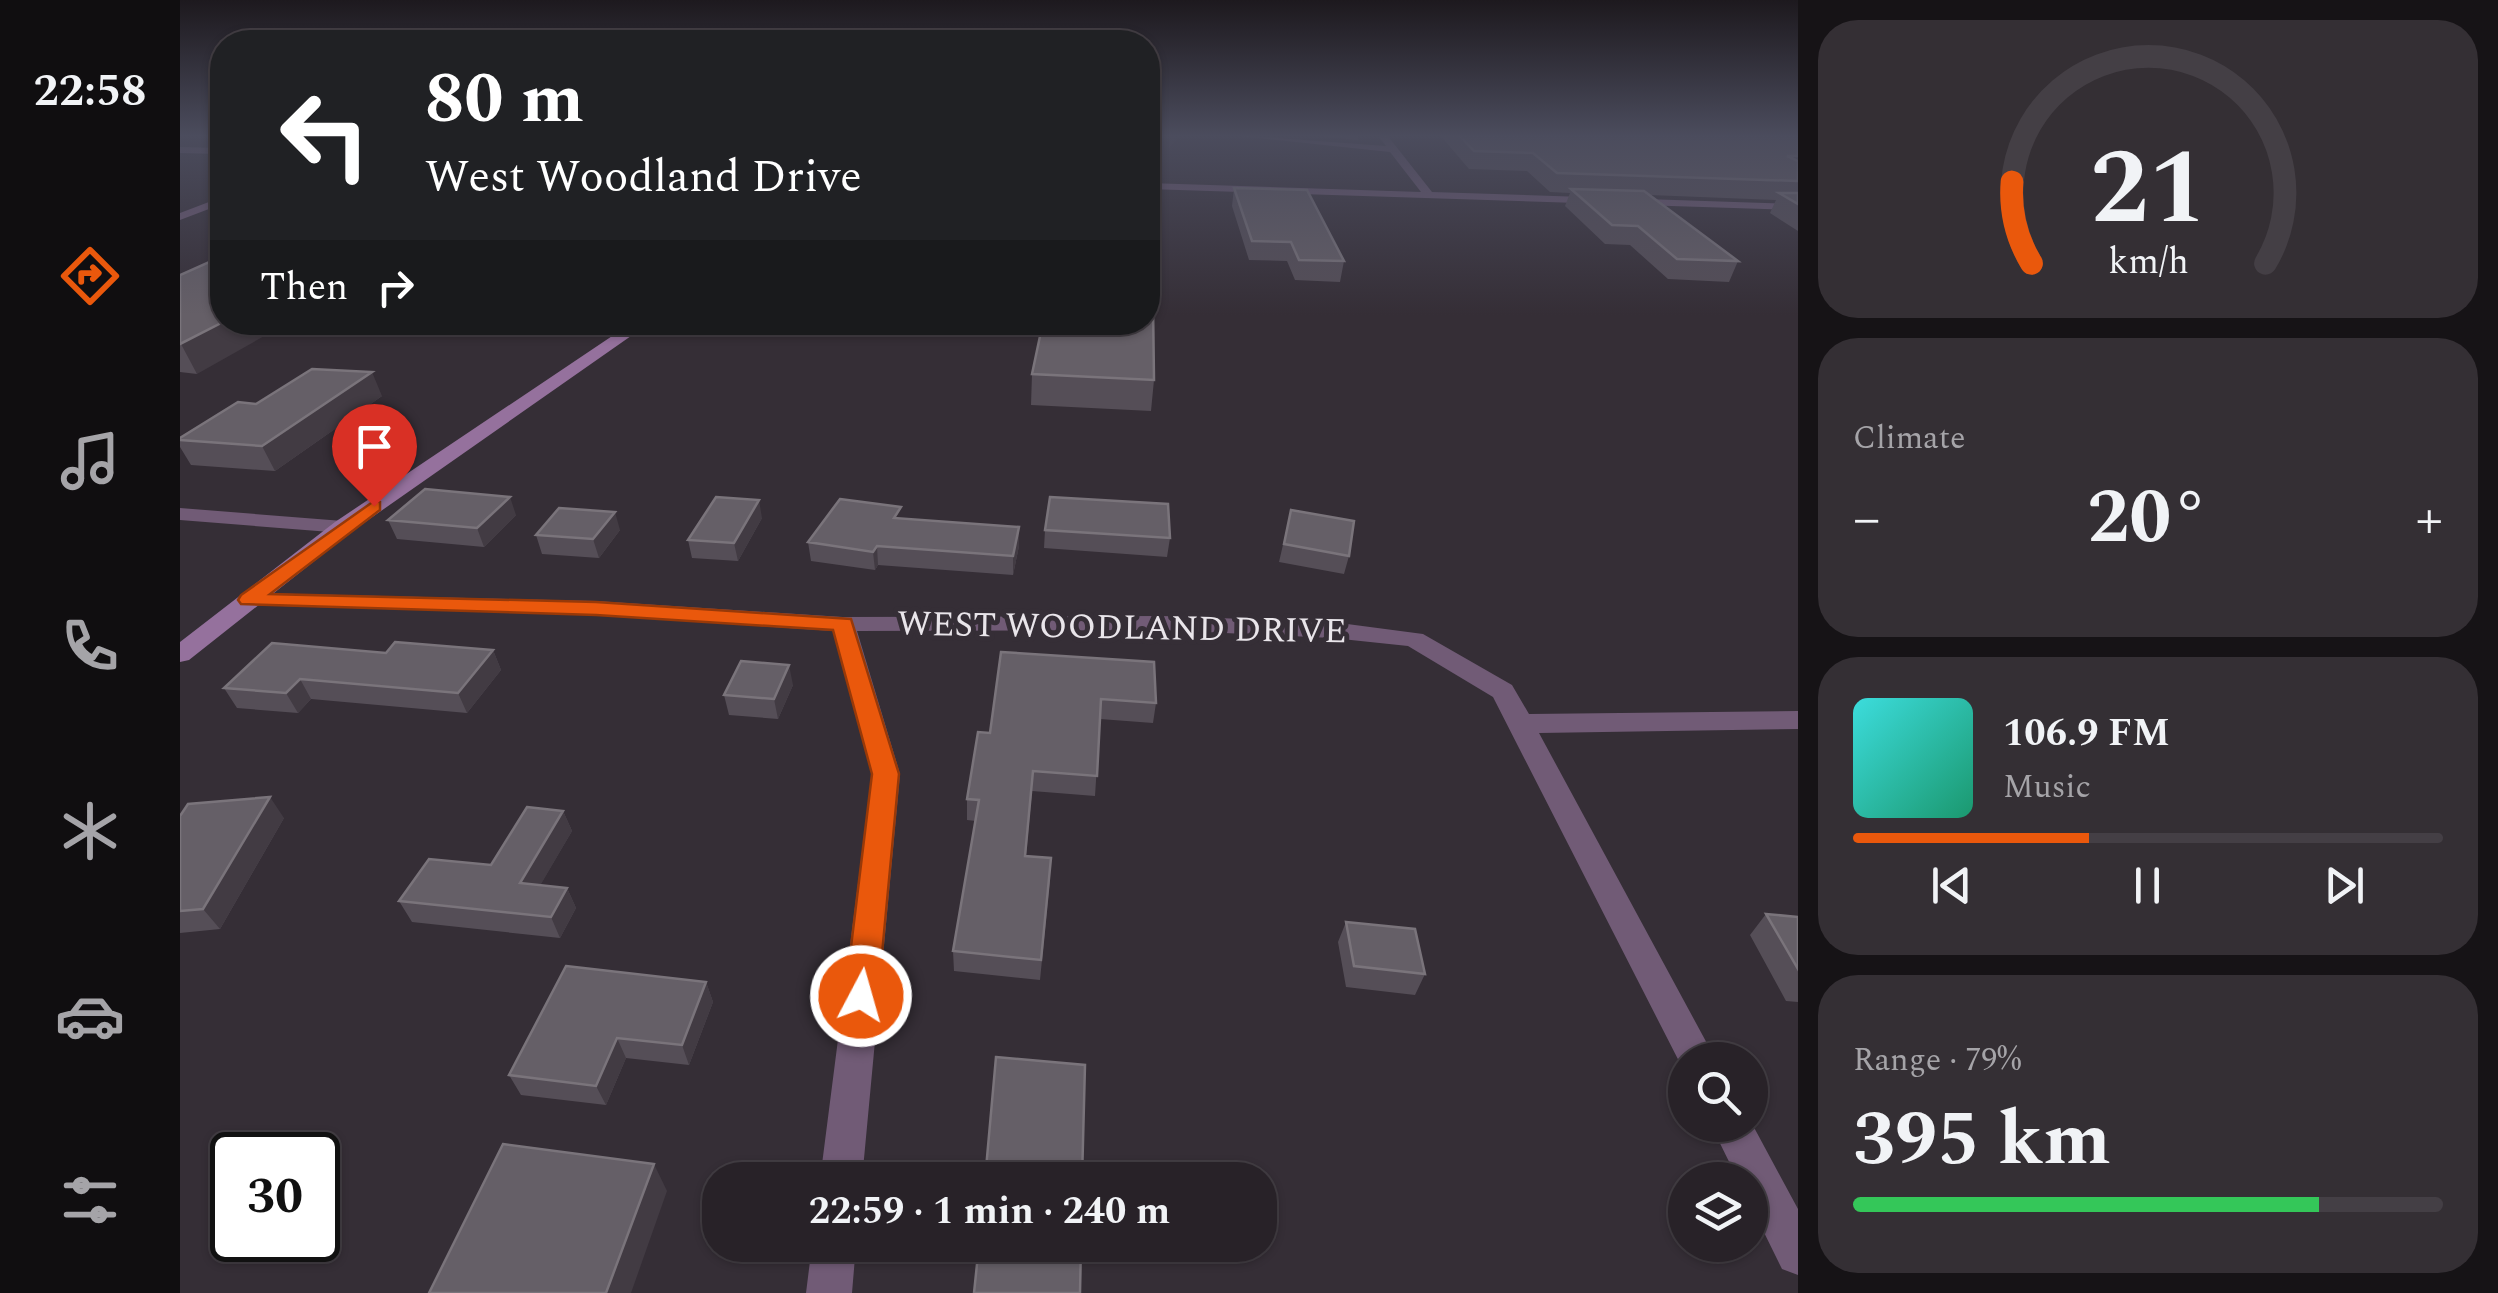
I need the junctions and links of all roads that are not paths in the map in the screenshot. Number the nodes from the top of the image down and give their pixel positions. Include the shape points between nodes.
1 (1373, 194) edge
2 (1399, 194) edge
3 (1481, 194) edge
4 (210, 205) edge
5 (1798, 208) edge
6 (180, 218) edge
7 (208, 220) dead end
8 (625, 335) edge
9 (180, 514) edge
10 (343, 527) junction
11 (249, 600) junction
12 (843, 624) junction
13 (180, 654) edge
14 (1798, 720) edge
15 (1521, 724) junction
16 (1689, 1042) edge
17 (1740, 1142) edge
18 (843, 1162) edge
19 (1798, 1253) edge
20 (832, 1262) edge
21 (829, 1293) edge

1 - 2 street
3 - 5 street
4 - 6 street
6 - 7 street
8 - 10 street
9 - 10 street
10 - 11 street
11 - 12 street, WEST WOODLAND DRIVE via 596,608
11 - 13 street
12 - 15 street, WEST WOODLAND DRIVE via 1162,623 1414,638 1503,690
12 - 18 street via 886,774
14 - 15 street
15 - 16 street, WEST WOODLAND DRIVE
17 - 19 street
20 - 21 street

